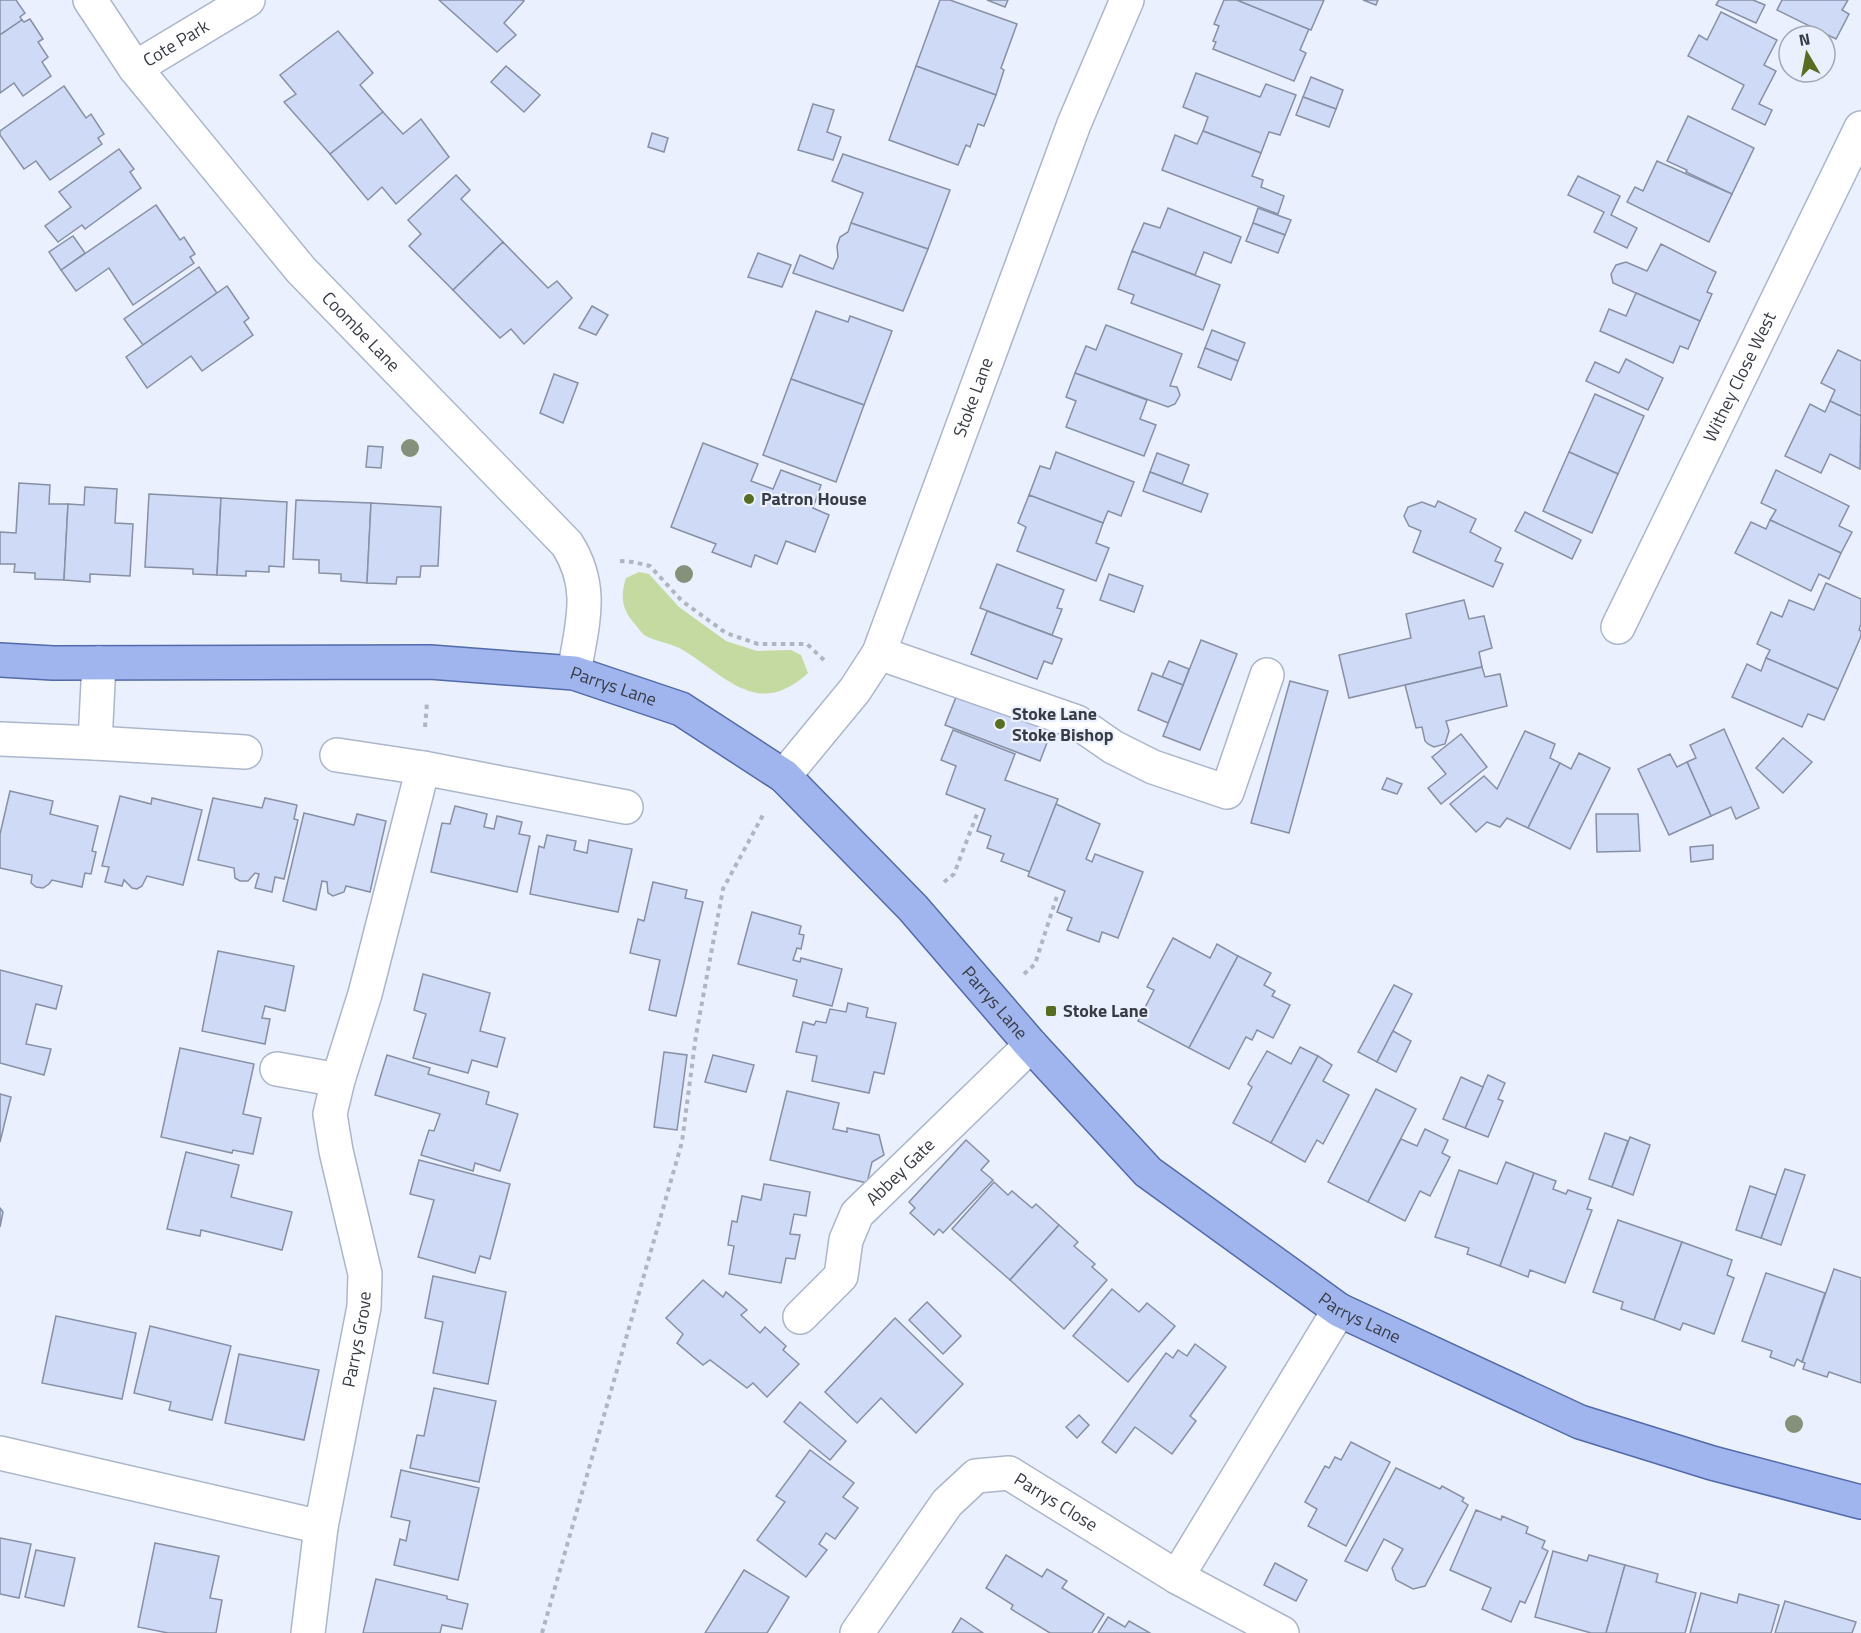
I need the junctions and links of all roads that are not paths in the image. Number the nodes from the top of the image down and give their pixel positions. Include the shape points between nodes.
1 (90, 0) edge
2 (248, 0) edge
3 (1127, 0) edge
4 (135, 68) junction
5 (1861, 128) edge
6 (1618, 627) dead end
7 (879, 653) junction
8 (0, 660) edge
9 (99, 663) junction
10 (574, 673) junction
11 (1267, 675) dead end
12 (0, 739) edge
13 (95, 742) junction
14 (244, 752) dead end
15 (337, 755) dead end
16 (423, 768) junction
17 (784, 776) junction
18 (626, 807) dead end
19 (1031, 1045) junction
20 (277, 1069) dead end
21 (338, 1080) junction
22 (1339, 1310) junction
23 (800, 1317) dead end
24 (0, 1453) edge
25 (1861, 1502) edge
26 (321, 1527) junction
27 (1176, 1576) junction
28 (308, 1633) edge
29 (857, 1633) edge
30 (1282, 1633) edge

1 - 4 street, Coombe Lane
2 - 4 street, Cote Park
3 - 7 street, Stoke Lane via 1074,124
4 - 10 street, Coombe Lane via 301,270 559,535 577,560 586,599
5 - 6 street, Withey Close West
7 - 11 street via 1077,722 1113,747 1153,767 1227,792
7 - 17 street, Stoke Lane via 855,690
8 - 9 main road, Parrys Lane
9 - 10 main road, Parrys Lane via 430,662
9 - 13 street
10 - 17 main road, Parrys Lane via 681,709
12 - 13 street
13 - 14 street
15 - 16 street
16 - 18 street
16 - 21 street, Parrys Grove via 365,994
17 - 19 main road, Parrys Lane via 913,908
19 - 22 main road, Parrys Lane via 1148,1172
19 - 23 street, Abbey Gate via 857,1214 846,1240 841,1276
20 - 21 street
21 - 26 street, Parrys Grove via 330,1114 365,1274 364,1306
22 - 25 main road, Parrys Lane via 1580,1422 1712,1463
22 - 27 street
24 - 26 street
26 - 28 street, Parrys Grove
27 - 29 street, Parrys Close via 1009,1473 976,1476 946,1503
27 - 30 street, Parrys Close

